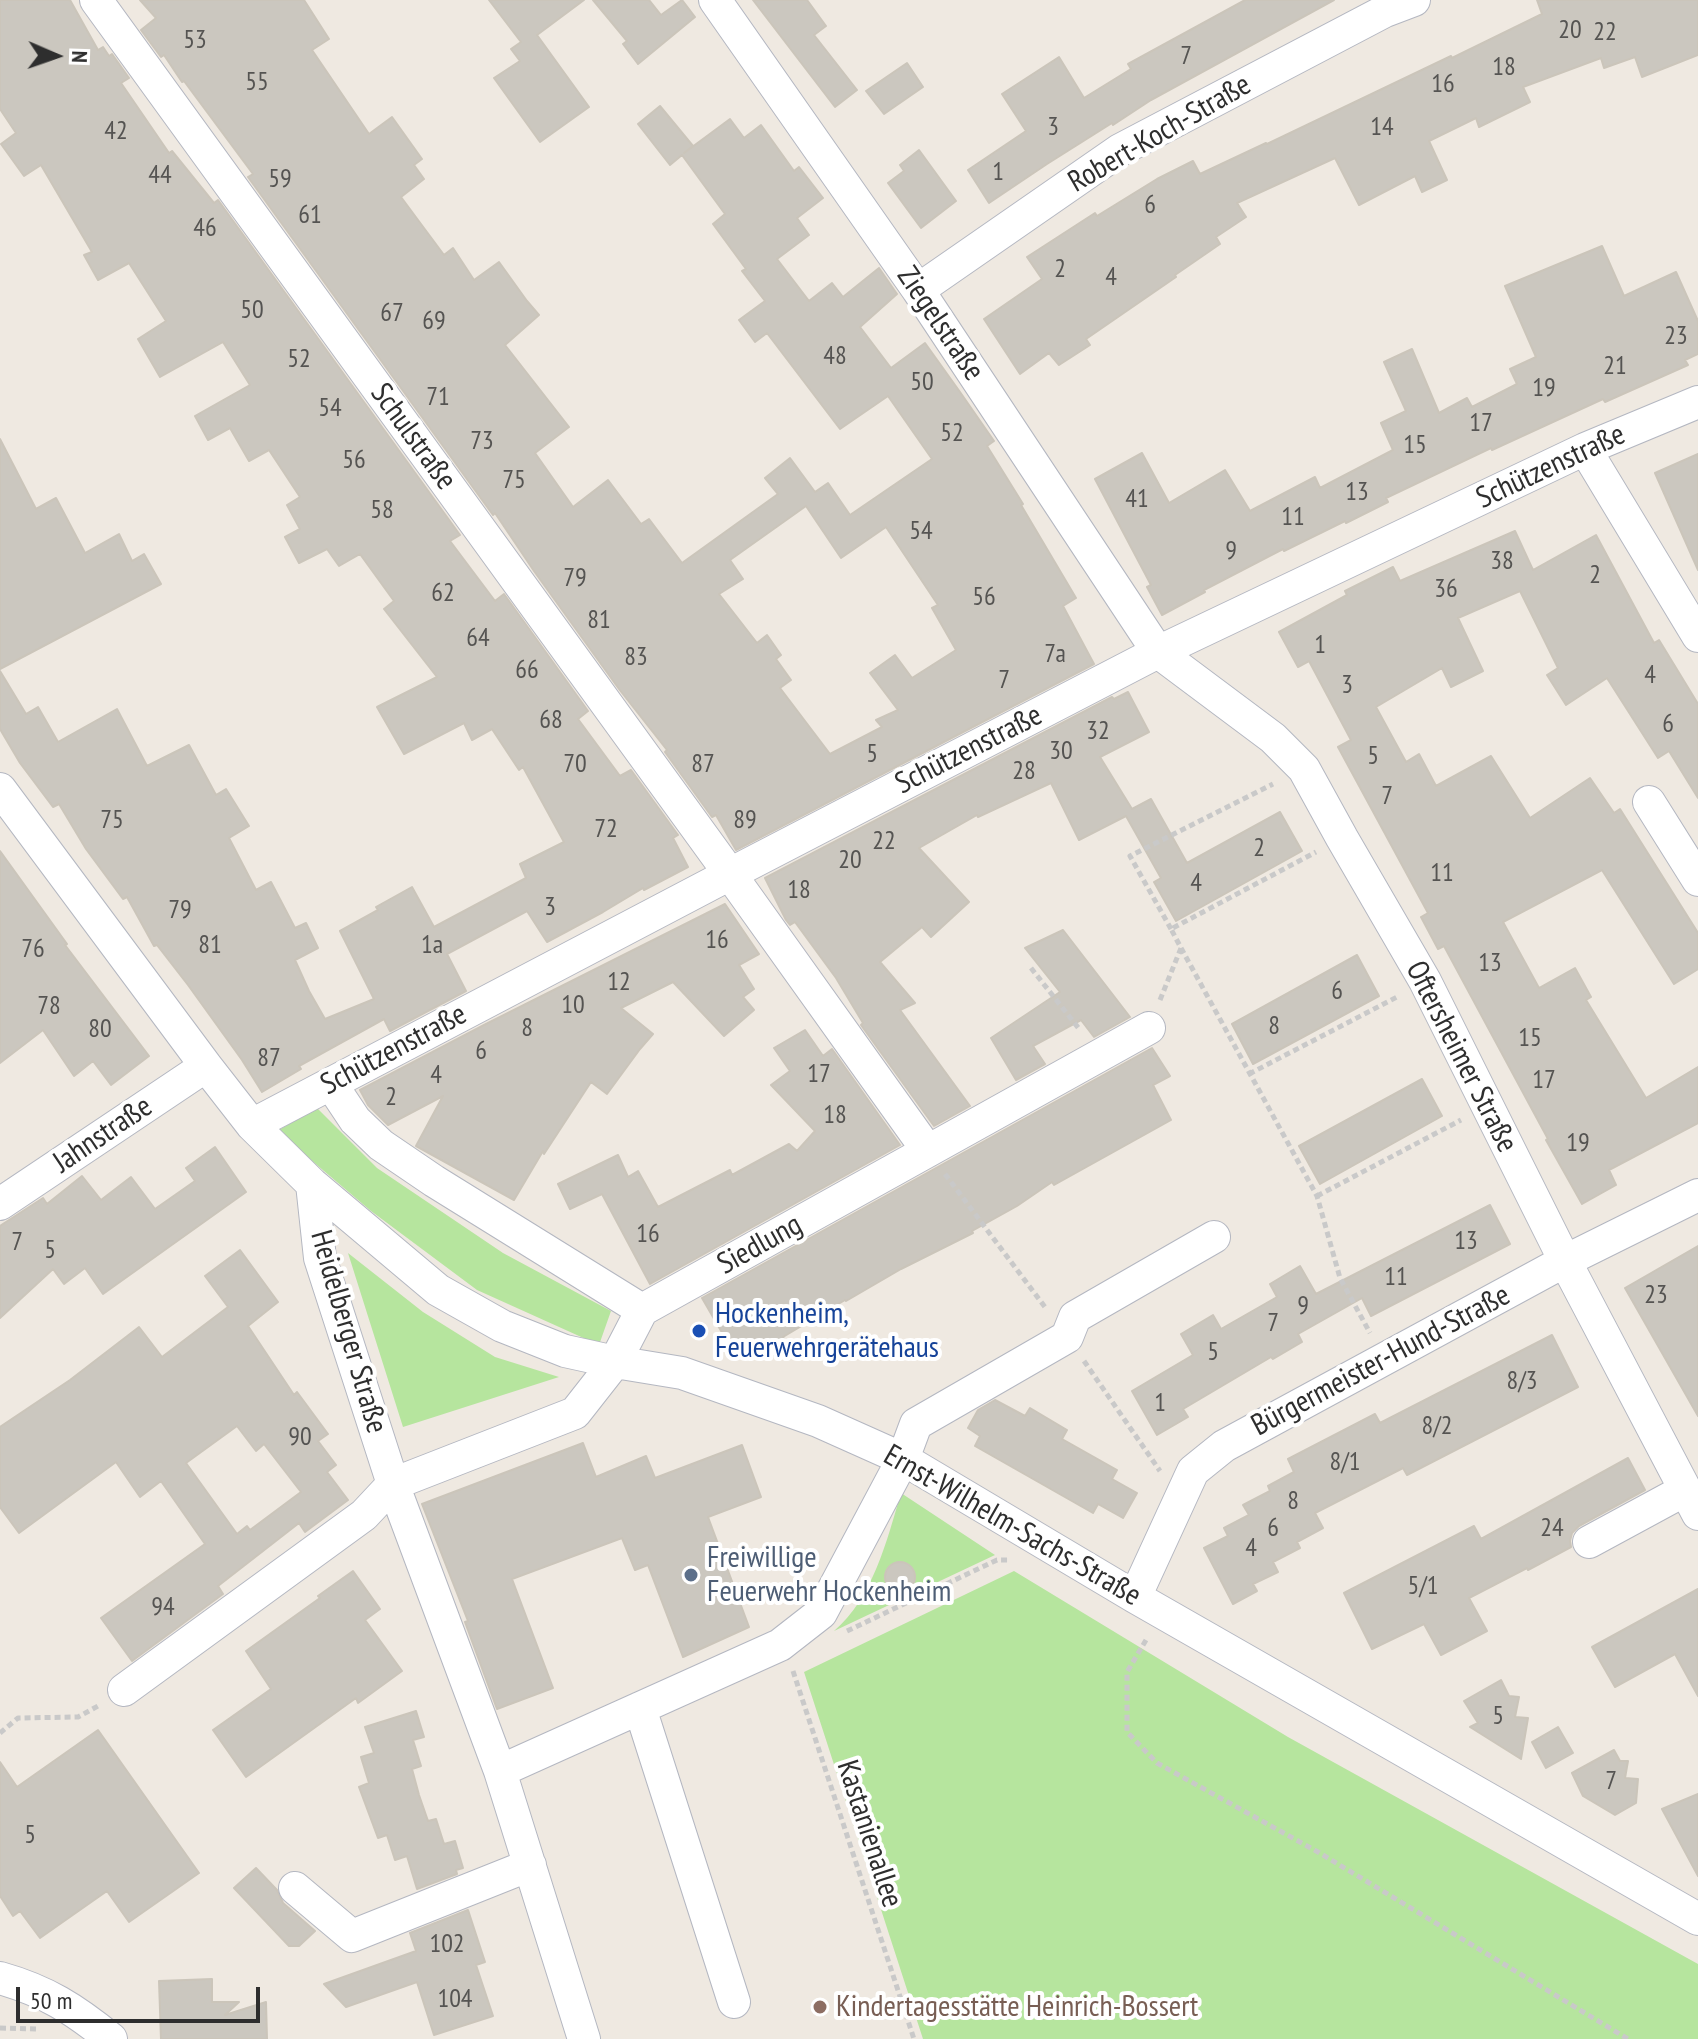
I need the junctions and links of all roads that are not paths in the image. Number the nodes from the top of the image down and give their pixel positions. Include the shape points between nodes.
1 (96, 0) edge
2 (715, 0) edge
3 (1414, 0) edge
4 (918, 290) junction
5 (1698, 402) edge
6 (1585, 449) junction
7 (1698, 636) edge
8 (1158, 652) junction
9 (0, 789) edge
10 (1649, 802) dead end
11 (730, 874) junction
12 (1698, 880) edge
13 (1149, 1028) road end
14 (206, 1066) junction
15 (331, 1084) junction
16 (252, 1125) junction
17 (928, 1151) junction
18 (312, 1184) junction
19 (1698, 1195) edge
20 (0, 1204) edge
21 (1214, 1237) dead end
22 (1565, 1261) junction
23 (642, 1310) junction
24 (615, 1362) junction
25 (903, 1459) junction
26 (393, 1484) junction
27 (1692, 1502) edge
28 (1589, 1542) dead end
29 (1135, 1597) junction
30 (124, 1690) road end
31 (640, 1708) junction
32 (500, 1771) junction
33 (530, 1865) junction
34 (295, 1888) dead end
35 (1698, 1919) edge
36 (0, 1978) edge
37 (734, 2002) dead end
38 (111, 2039) edge
39 (584, 2039) edge

1 - 11 street, Schulstraße
2 - 4 street, Ziegelstraße
3 - 4 street, Robert-Koch-Straße via 1120,150
4 - 8 street, Ziegelstraße
5 - 6 street, Schützenstraße
6 - 7 street
6 - 8 street, Schützenstraße
8 - 11 street, Schützenstraße
8 - 22 street, Oftersheimer Straße via 1273,738 1304,769 1425,981
9 - 14 street
10 - 12 street
11 - 15 street, Schützenstraße
11 - 17 street
13 - 17 street, Siedlung
14 - 16 street
14 - 20 street, Jahnstraße
15 - 16 street, Schützenstraße
15 - 23 street via 355,1120 381,1145
16 - 18 street
17 - 23 street, Siedlung
18 - 24 street, Ernst-Wilhelm-Sachs-Straße via 438,1290 502,1326 565,1351
18 - 26 street, Heidelberger Straße via 320,1258
19 - 22 street, Bürgermeister-Hund-Straße
21 - 25 street via 1075,1317 1067,1337 916,1424
22 - 27 street, Oftersheimer Straße
22 - 29 street, Bürgermeister-Hund-Straße via 1224,1446 1193,1471
23 - 24 street
24 - 25 street, Ernst-Wilhelm-Sachs-Straße via 682,1373 818,1421
24 - 26 street via 575,1413
25 - 29 street, Ernst-Wilhelm-Sachs-Straße
25 - 31 street via 821,1613 780,1645
26 - 30 street via 364,1515
26 - 32 street, Heidelberger Straße
27 - 28 street
29 - 35 street, Ernst-Wilhelm-Sachs-Straße
31 - 32 street
31 - 37 street
32 - 33 street, Heidelberger Straße
33 - 34 street via 352,1936
33 - 39 street, Heidelberger Straße
36 - 38 street via 54,1998

